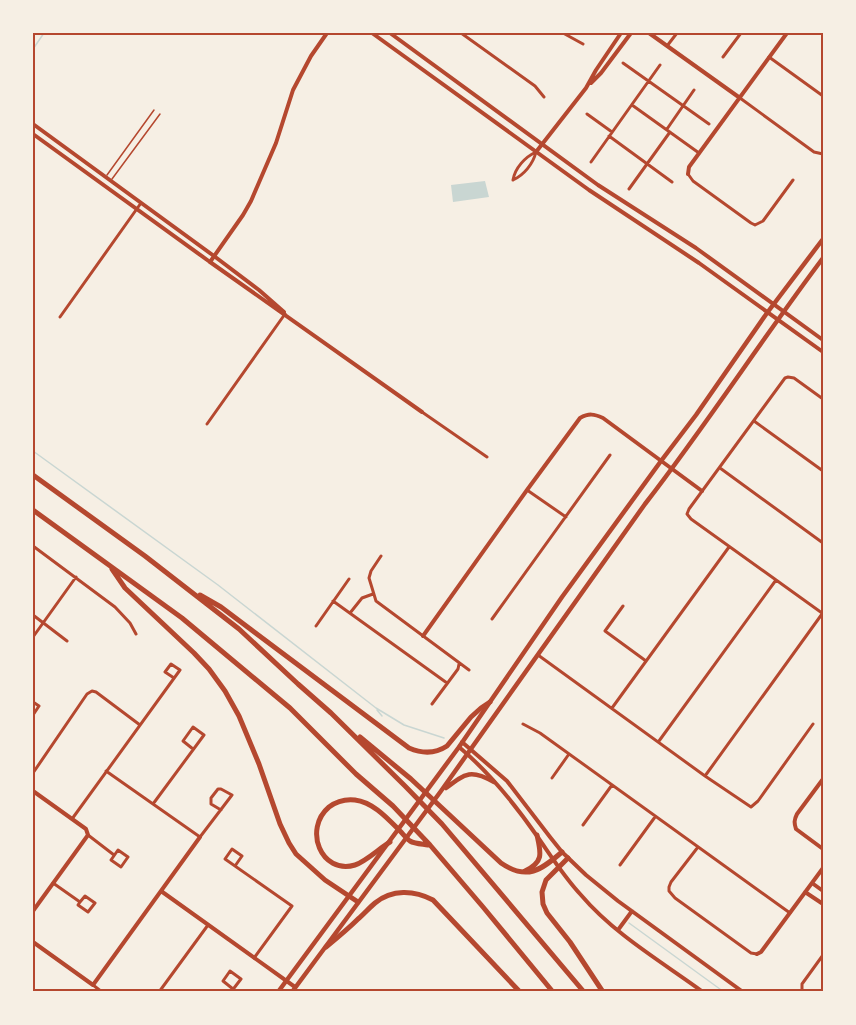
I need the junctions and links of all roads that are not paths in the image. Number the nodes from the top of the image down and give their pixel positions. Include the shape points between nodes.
1 (327, 33) edge
2 (372, 33) edge
3 (390, 33) edge
4 (461, 33) edge
5 (562, 33) edge
6 (621, 33) edge
7 (631, 33) edge
8 (649, 33) edge
9 (676, 33) edge
10 (741, 33) edge
11 (787, 33) edge
12 (584, 44) dead end
13 (667, 46) junction
14 (723, 57) dead end
15 (769, 57) junction
16 (623, 63) dead end
17 (660, 65) dead end
18 (649, 81) junction
19 (586, 88) junction
20 (694, 90) dead end
21 (823, 96) edge
22 (544, 97) dead end
23 (740, 98) junction
24 (632, 105) junction
25 (683, 106) junction
26 (154, 111) dead end
27 (160, 114) dead end
28 (587, 114) dead end
29 (33, 124) edge
30 (709, 124) dead end
31 (668, 130) junction
32 (612, 132) junction
33 (33, 134) edge
34 (609, 136) junction
35 (543, 145) junction
36 (536, 152) junction
37 (699, 153) junction
38 (821, 154) edge
39 (591, 162) dead end
40 (647, 164) junction
41 (688, 174) joint
42 (106, 177) junction
43 (793, 180) dead end
44 (111, 181) junction
45 (672, 182) dead end
46 (101, 183) junction
47 (106, 187) junction
48 (629, 189) dead end
49 (141, 203) junction
50 (137, 209) junction
51 (823, 239) edge
52 (214, 256) junction
53 (823, 258) edge
54 (210, 262) junction
55 (774, 304) junction
56 (783, 311) junction
57 (767, 313) junction
58 (285, 314) junction
59 (60, 317) dead end
60 (777, 320) junction
61 (823, 340) edge
62 (823, 352) edge
63 (823, 399) edge
64 (422, 412) joint
65 (754, 421) junction
66 (207, 424) dead end
67 (610, 455) dead end
68 (487, 457) dead end
69 (661, 461) junction
70 (720, 468) junction
71 (672, 469) junction
72 (823, 471) edge
73 (33, 475) edge
74 (527, 490) junction
75 (702, 491) junction
76 (33, 510) edge
77 (566, 517) junction
78 (823, 543) edge
79 (33, 546) edge
80 (729, 547) junction
81 (381, 556) dead end
82 (109, 565) junction
83 (76, 577) junction
84 (349, 579) dead end
85 (776, 580) junction
86 (182, 584) junction
87 (373, 594) junction
88 (333, 602) junction
89 (623, 606) dead end
90 (350, 613) junction
91 (823, 613) edge
92 (33, 615) edge
93 (492, 619) dead end
94 (43, 623) junction
95 (316, 626) dead end
96 (136, 634) dead end
97 (423, 636) junction
98 (33, 637) edge
99 (67, 641) dead end
100 (538, 655) junction
101 (646, 661) junction
102 (460, 663) junction
103 (469, 670) dead end
104 (174, 678) junction
105 (447, 683) junction
106 (33, 702) edge
107 (490, 702) junction
108 (432, 704) dead end
109 (612, 708) junction
110 (331, 712) junction
111 (33, 715) edge
112 (523, 724) dead end
113 (813, 724) dead end
114 (140, 725) junction
115 (658, 742) junction
116 (460, 744) junction
117 (193, 749) junction
118 (469, 752) junction
119 (569, 754) junction
120 (106, 771) junction
121 (33, 773) edge
122 (705, 776) junction
123 (552, 778) dead end
124 (823, 779) edge
125 (494, 782) junction
126 (612, 785) junction
127 (33, 791) edge
128 (441, 791) junction
129 (153, 804) junction
130 (220, 810) junction
131 (655, 817) junction
132 (72, 819) junction
133 (583, 825) dead end
134 (88, 835) junction
135 (537, 835) junction
136 (200, 837) junction
137 (390, 842) junction
138 (427, 844) junction
139 (698, 847) junction
140 (823, 849) edge
141 (562, 852) junction
142 (114, 855) junction
143 (568, 858) junction
144 (554, 859) junction
145 (620, 865) dead end
146 (235, 866) junction
147 (559, 867) junction
148 (823, 868) edge
149 (521, 872) junction
150 (53, 882) junction
151 (812, 883) junction
152 (161, 891) junction
153 (823, 891) edge
154 (805, 892) junction
155 (349, 896) junction
156 (80, 902) junction
157 (358, 902) junction
158 (823, 904) edge
159 (33, 911) edge
160 (632, 911) junction
161 (790, 913) junction
162 (208, 925) junction
163 (618, 930) junction
164 (33, 942) edge
165 (326, 947) junction
166 (757, 954) joint
167 (823, 955) edge
168 (254, 958) junction
169 (286, 982) junction
170 (93, 986) junction
171 (232, 990) edge
172 (294, 990) edge
173 (803, 990) edge
174 (101, 992) edge
175 (159, 992) edge
176 (278, 992) edge
177 (520, 992) edge
178 (554, 992) edge
179 (584, 992) edge
180 (603, 992) edge
181 (703, 992) edge
182 (743, 992) edge

1 - 52 main road via 293,90 251,201
2 - 36 main road
3 - 35 main road
4 - 22 street via 535,86
5 - 12 street
6 - 19 main road
7 - 19 main road
8 - 13 main road
9 - 13 street
10 - 14 street
11 - 15 main road
13 - 23 main road
15 - 21 street
15 - 23 main road
16 - 18 street
17 - 18 street
18 - 24 street
18 - 25 street
19 - 35 main road
20 - 25 street
23 - 37 main road
23 - 38 street
24 - 31 street
24 - 32 street
25 - 30 street
25 - 31 street
26 - 42 lane
27 - 44 lane
28 - 32 street
29 - 42 main road
31 - 37 street
31 - 40 street
32 - 34 street
33 - 46 main road
34 - 39 street
34 - 40 street
35 - 36 main road
35 - 55 main road
36 - 36 street via 514,172 513,180 521,176
36 - 57 main road
37 - 41 main road
40 - 45 street
40 - 48 street
41 - 43 street via 757,225
42 - 44 main road
42 - 46 lane
44 - 47 lane
44 - 49 main road
46 - 47 main road
47 - 50 main road
49 - 50 street
49 - 52 main road
50 - 54 main road
50 - 59 street
51 - 55 main road
52 - 54 main road
52 - 58 main road
53 - 56 main road
54 - 58 main road
55 - 56 main road
55 - 57 main road
56 - 60 main road
56 - 61 main road
57 - 60 main road
57 - 69 main road
58 - 64 main road
58 - 66 street
60 - 62 main road
60 - 71 main road
63 - 65 street via 788,377
64 - 68 street
65 - 70 street
65 - 72 street
67 - 77 street
69 - 71 main road
69 - 74 main road via 603,418 586,415
69 - 107 main road
70 - 75 street
70 - 78 street
71 - 75 main road
71 - 100 main road
73 - 86 highway
74 - 77 street
74 - 97 main road
75 - 80 street via 687,514
76 - 82 highway
77 - 93 street
79 - 83 street
80 - 85 street
80 - 101 street
81 - 87 street via 369,578
82 - 138 highway via 182,618 290,708 393,806
82 - 155 highway via 125,588 194,652 218,680 239,716 289,843 325,880
83 - 94 street
83 - 96 street via 124,615
84 - 88 street
85 - 91 street
85 - 115 street
86 - 107 highway via 221,607 415,751 441,750
86 - 110 highway via 239,629
87 - 90 street via 362,598
87 - 97 street via 376,601
88 - 90 street
88 - 95 street
89 - 101 street via 606,631
90 - 105 street
91 - 122 street
92 - 94 street
94 - 98 street
94 - 99 street
97 - 102 street
100 - 109 street
100 - 118 main road
101 - 109 street
102 - 103 street
102 - 105 street
104 - 104 street via 165,672 171,664 180,670
104 - 114 street
105 - 108 street
106 - 111 street via 39,706
107 - 116 main road
109 - 115 street
110 - 149 highway via 411,779 501,863
110 - 179 highway via 442,824
112 - 119 street
113 - 122 street via 751,807
114 - 120 street
114 - 121 street via 96,692 87,694
115 - 122 street
116 - 118 main road
116 - 137 main road
117 - 117 street via 183,741 193,727 204,735
117 - 129 street
118 - 125 main road
118 - 128 main road
118 - 141 main road via 491,766 514,789
119 - 123 street
119 - 126 street
120 - 129 street
120 - 132 street
124 - 140 main road via 797,814 794,825
125 - 128 main road via 482,775 468,774
125 - 135 main road
126 - 131 street
126 - 133 street
127 - 132 main road
128 - 157 main road
129 - 136 street
130 - 130 street via 211,804 218,789 232,795
130 - 136 street
131 - 139 street
131 - 145 street
132 - 134 main road
134 - 142 street
134 - 150 main road
135 - 144 main road
135 - 149 highway via 538,862
136 - 152 main road
137 - 138 highway via 359,863 336,864 318,846 317,825 330,806 339,801 364,802 410,841
137 - 155 main road
138 - 178 highway
139 - 161 street
139 - 166 street via 671,882 669,891
141 - 143 main road
141 - 144 highway
142 - 142 street via 111,860 121,867 128,857 118,850
143 - 147 highway
143 - 160 main road
144 - 147 main road
144 - 149 highway via 533,871
146 - 146 street via 242,856 232,849 225,859
146 - 168 street via 292,906
147 - 163 main road via 580,895
147 - 180 highway via 543,886 544,908
148 - 151 main road
150 - 156 street
150 - 159 main road
151 - 153 main road
151 - 154 main road
152 - 162 main road
152 - 170 main road
154 - 158 main road
154 - 161 main road
155 - 157 highway
155 - 169 main road
156 - 156 street via 78,905 88,912 95,903 85,896
157 - 165 main road
160 - 163 main road
160 - 182 main road
161 - 166 main road
162 - 168 main road
162 - 175 street
163 - 181 main road
164 - 170 main road
165 - 172 main road
165 - 177 highway via 384,897 400,892 417,893 433,900
167 - 173 street via 804,980
168 - 169 main road
169 - 172 main road
169 - 176 main road
170 - 174 street
171 - 171 street via 223,981 230,971 241,979

